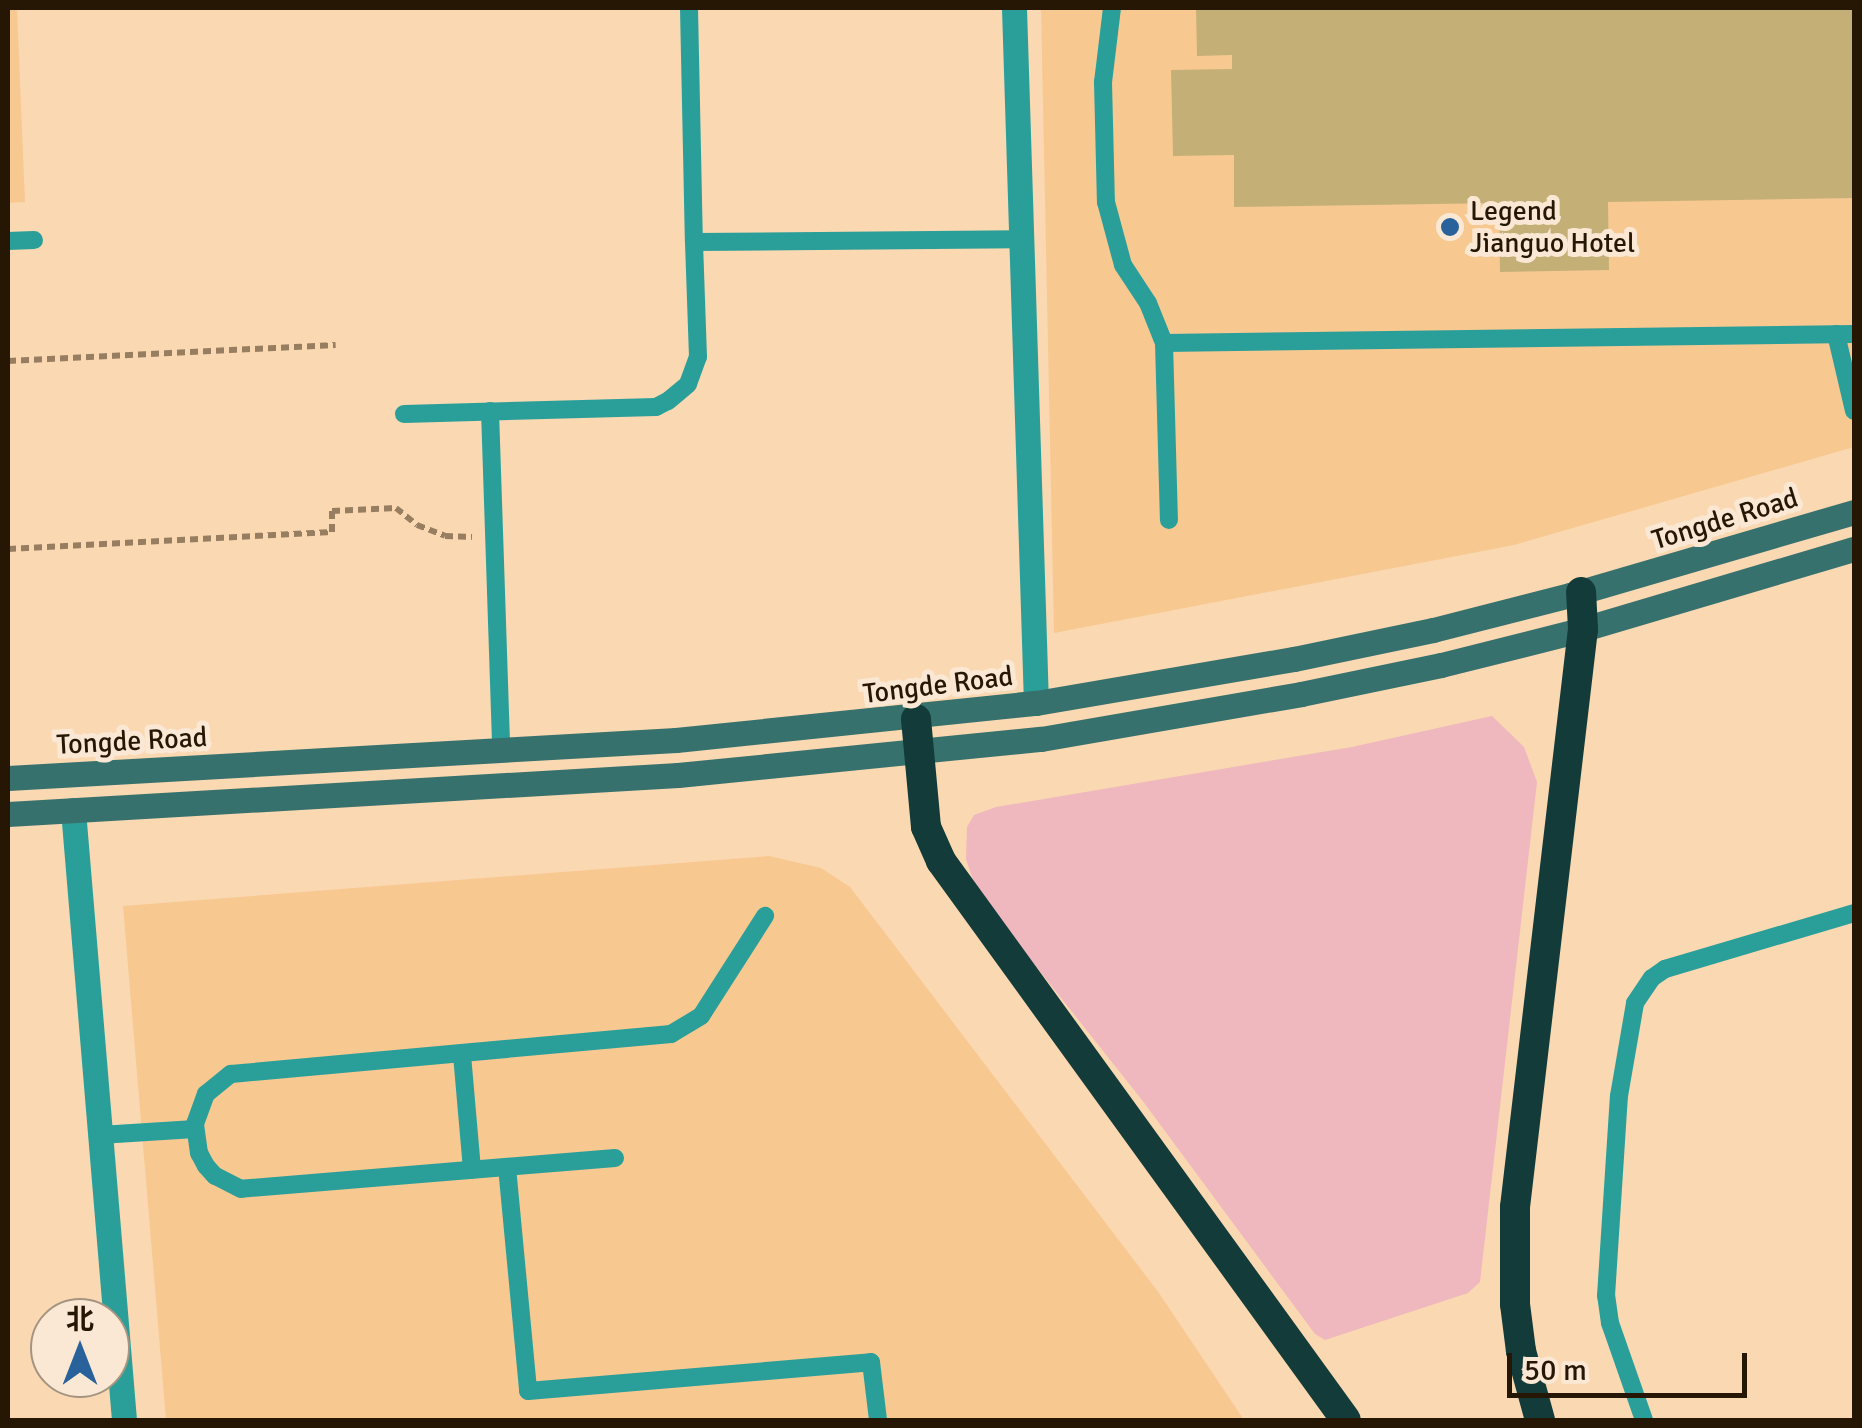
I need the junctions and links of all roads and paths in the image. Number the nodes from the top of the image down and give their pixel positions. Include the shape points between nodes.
1 (689, 8) edge
2 (1014, 8) edge
3 (1112, 8) edge
4 (1022, 238) junction
5 (34, 240) dead end
6 (8, 241) edge
7 (694, 242) junction
8 (1845, 334) edge
9 (1164, 344) junction
10 (336, 345) dead end
11 (8, 361) edge
12 (1854, 410) edge
13 (490, 412) junction
14 (404, 414) dead end
15 (1854, 512) edge
16 (1169, 520) dead end
17 (494, 538) junction
18 (8, 549) edge
19 (1854, 549) edge
20 (1581, 592) junction
21 (1583, 629) junction
22 (1036, 704) junction
23 (916, 719) junction
24 (501, 750) junction
25 (920, 754) junction
26 (8, 778) edge
27 (73, 810) junction
28 (8, 814) edge
29 (1854, 913) edge
30 (764, 916) dead end
31 (462, 1054) junction
32 (195, 1129) junction
33 (100, 1135) junction
34 (616, 1158) dead end
35 (507, 1167) junction
36 (472, 1170) junction
37 (124, 1420) edge
38 (878, 1420) edge
39 (1346, 1420) edge
40 (1540, 1420) edge
41 (1644, 1420) edge

1 - 7 lane
2 - 4 street
3 - 9 lane via 1103,82 1106,202 1124,265
4 - 7 lane
4 - 22 street
5 - 6 lane
7 - 13 lane via 698,357 679,393 656,407
8 - 9 lane
8 - 12 lane
9 - 16 lane
10 - 11 path
13 - 14 lane
13 - 17 lane
15 - 20 main road, Tongde Road
17 - 18 path via 445,536 396,508 332,511 332,532
17 - 24 lane
19 - 21 main road
20 - 21 highway
20 - 22 main road, Tongde Road via 1294,659
21 - 25 main road via 1301,694
21 - 40 highway via 1516,1207 1515,1304
22 - 23 main road, Tongde Road
23 - 24 main road, Tongde Road
23 - 25 highway
24 - 26 main road, Tongde Road
25 - 27 main road
25 - 39 highway via 926,828 941,862
27 - 28 main road
27 - 33 street
29 - 41 lane via 1664,969 1635,1004 1619,1096 1606,1296
30 - 31 lane via 701,1016 671,1034
31 - 32 lane via 231,1074 206,1094
31 - 36 lane
32 - 33 lane
32 - 36 lane via 206,1166 240,1189
33 - 37 street
34 - 35 lane
35 - 36 lane
35 - 38 lane via 528,1391 872,1362

